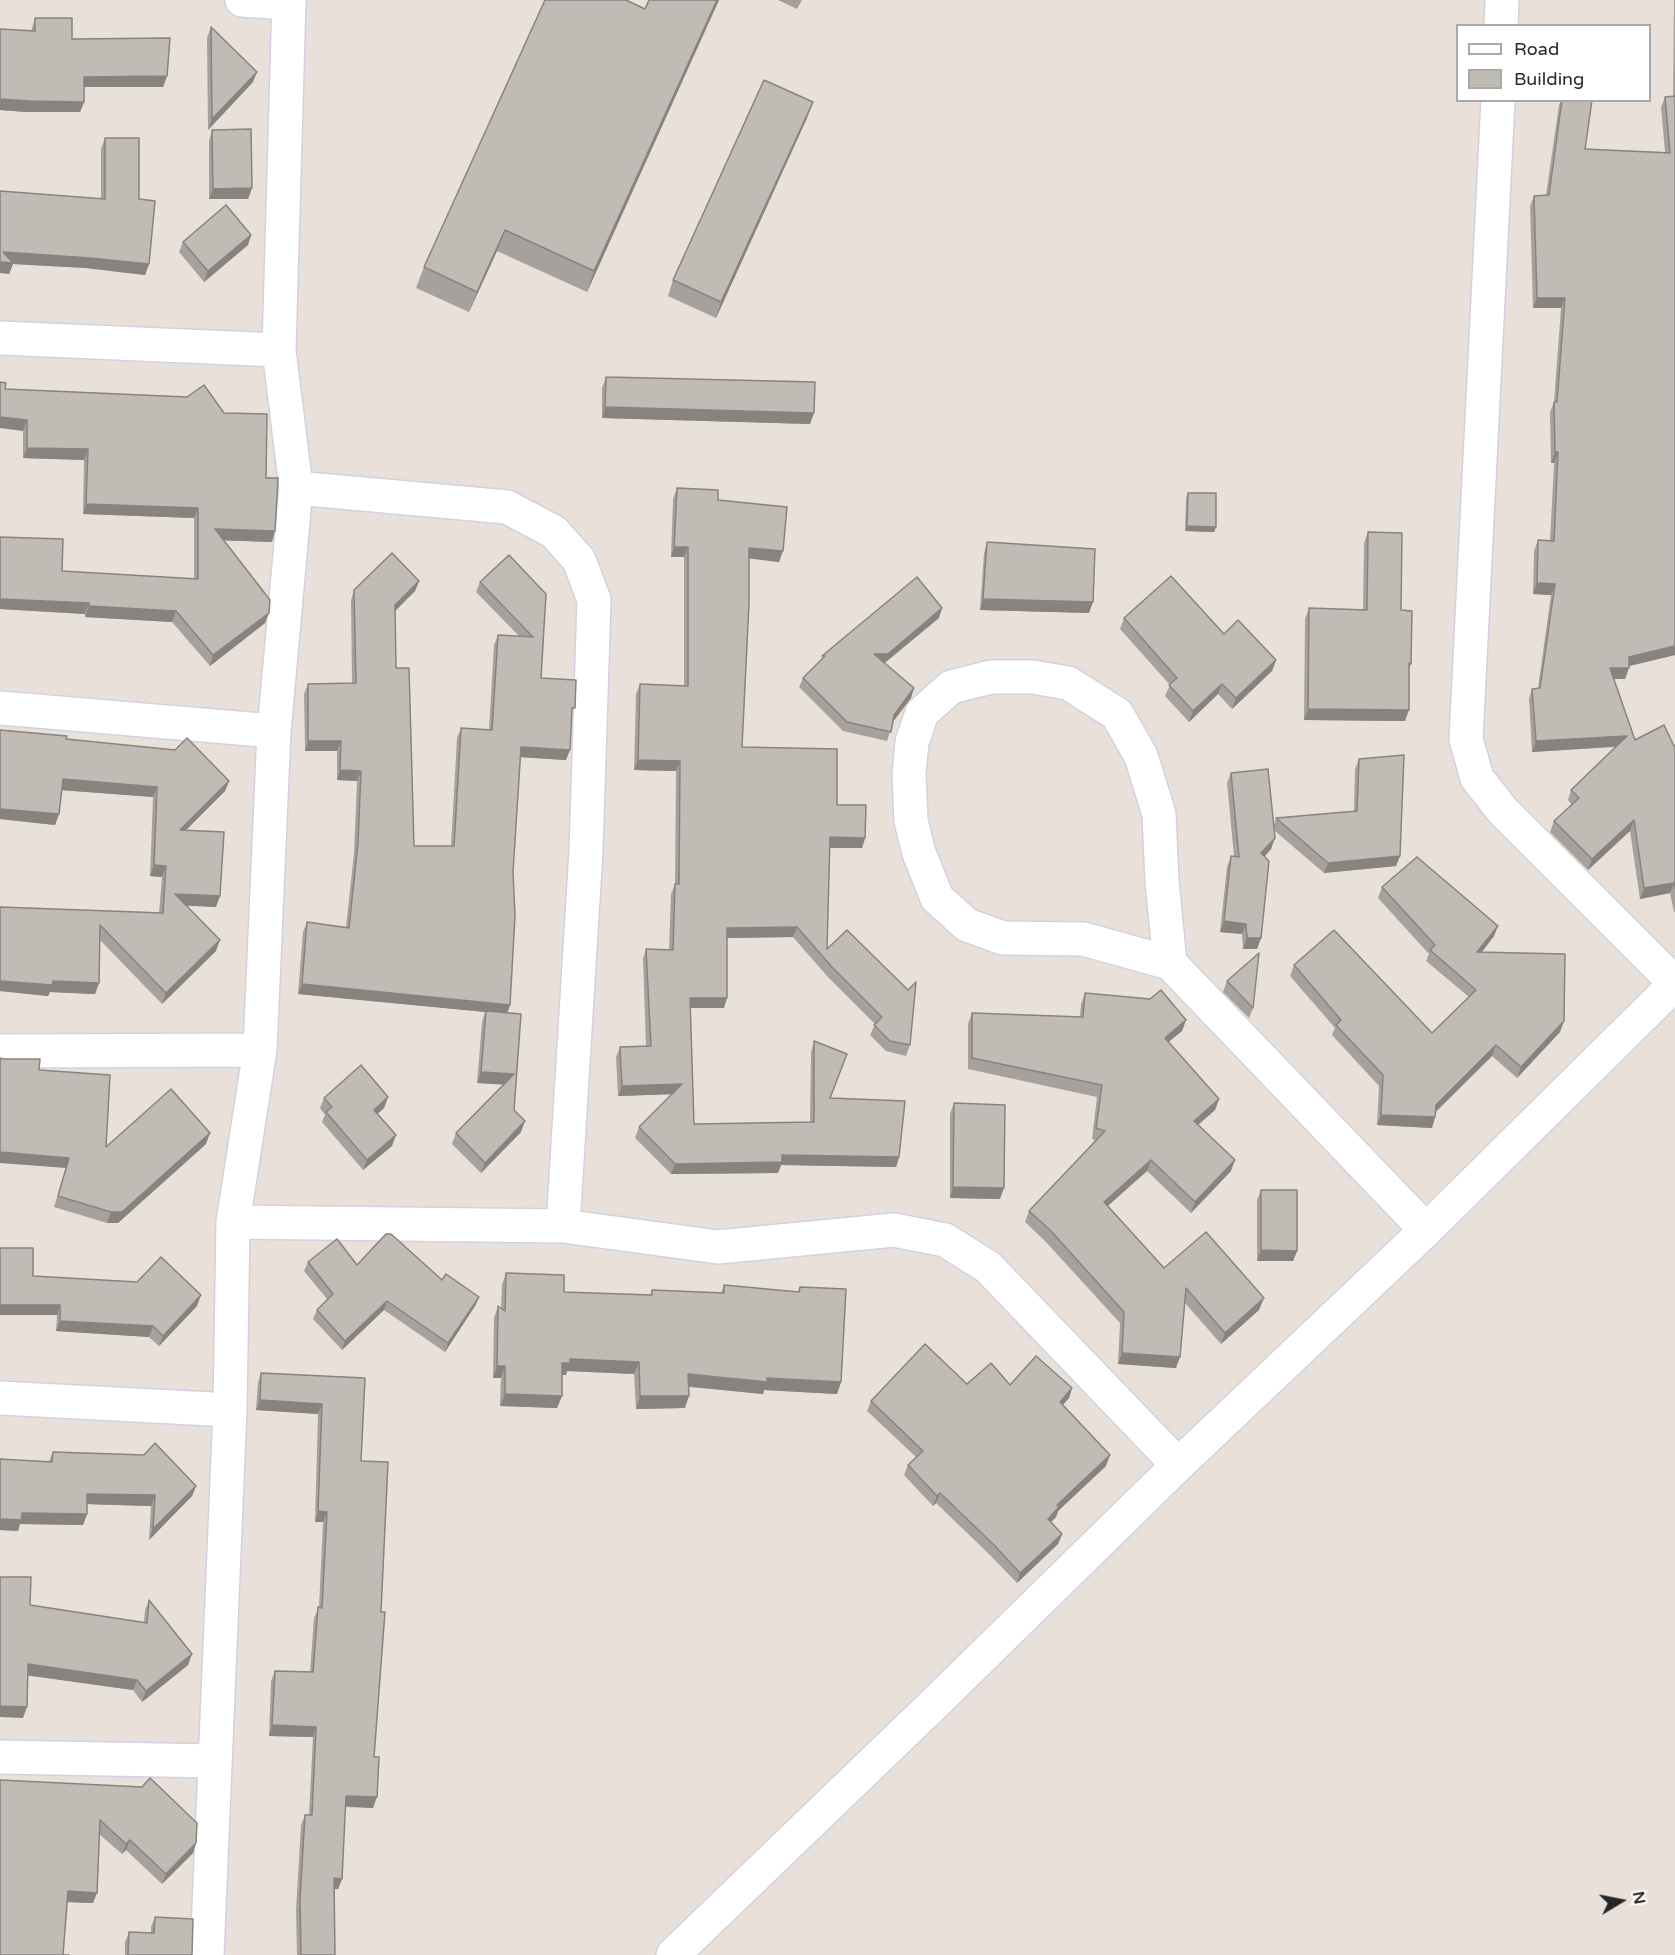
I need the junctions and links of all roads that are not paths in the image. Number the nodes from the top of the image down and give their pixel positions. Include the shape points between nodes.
1 (242, 0) edge
2 (1502, 0) edge
3 (289, 2) edge
4 (1501, 24) edge
5 (1498, 102) edge
6 (0, 338) edge
7 (279, 350) junction
8 (296, 488) junction
9 (0, 708) edge
10 (274, 731) junction
11 (1170, 963) junction
12 (1675, 984) edge
13 (260, 1050) junction
14 (0, 1051) edge
15 (233, 1222) junction
16 (563, 1226) junction
17 (1426, 1230) junction
18 (0, 1398) edge
19 (230, 1410) junction
20 (1178, 1466) junction
21 (0, 1757) edge
22 (215, 1761) junction
23 (207, 1955) edge
24 (673, 1955) edge

1 - 3 street
2 - 4 street
3 - 7 street
5 - 12 street via 1466,739 1476,778 1503,811
6 - 7 street
7 - 8 street
8 - 10 street
8 - 16 street via 507,507 554,532 579,560 594,600 586,850
9 - 10 street
10 - 13 street
11 - 11 street via 1159,814 1141,756 1117,714 1068,683 1033,677 991,677 951,687 922,713 912,742 909,773 911,821 937,898 967,925 1004,938 1083,939
11 - 17 street
12 - 17 street
13 - 14 street
13 - 15 street
15 - 16 street
15 - 19 street
16 - 20 street via 718,1247 894,1230 945,1240 988,1267
17 - 20 street
18 - 19 street
19 - 22 street
20 - 24 street
21 - 22 street
22 - 23 street

